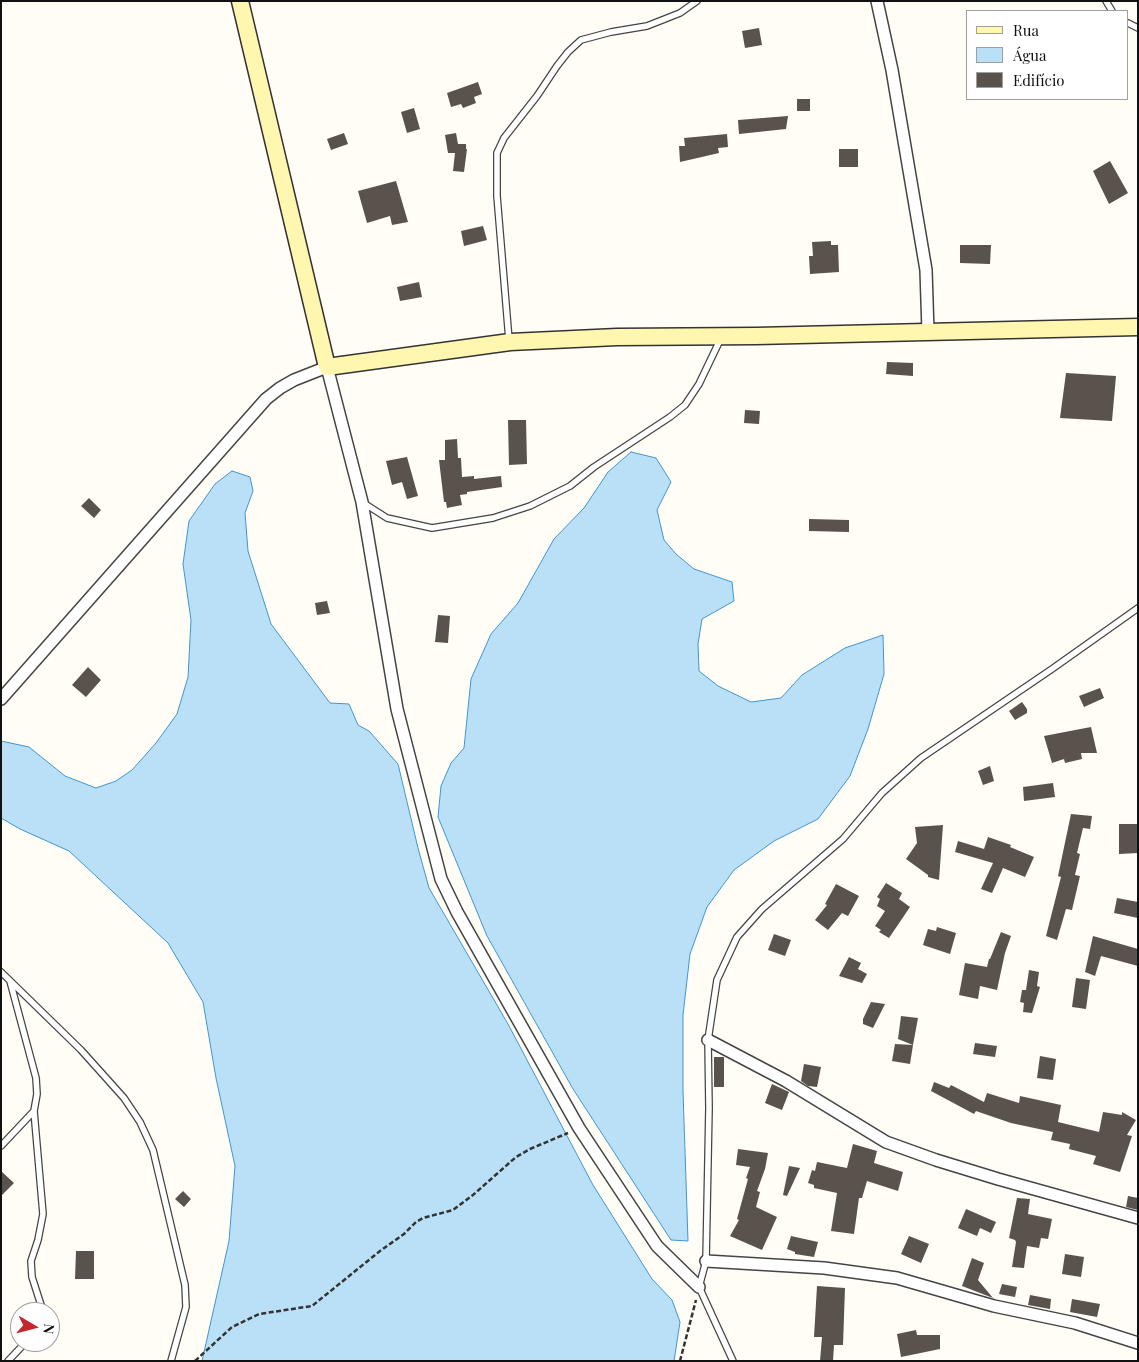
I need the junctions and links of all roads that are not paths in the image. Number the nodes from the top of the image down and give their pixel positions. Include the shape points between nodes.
1 (240, 1) edge
2 (697, 1) edge
3 (877, 1) edge
4 (1138, 327) edge
5 (928, 332) junction
6 (722, 336) junction
7 (510, 342) junction
8 (327, 367) junction
9 (362, 502) junction
10 (1138, 608) edge
11 (1, 700) edge
12 (1, 972) edge
13 (10, 981) junction
14 (708, 1040) junction
15 (34, 1111) junction
16 (1, 1146) edge
17 (1138, 1218) edge
18 (706, 1261) junction
19 (699, 1287) junction
20 (40, 1302) edge
21 (1138, 1343) edge
22 (171, 1361) edge
23 (733, 1361) edge

1 - 8 main road
2 - 7 lane via 680,14 647,26 581,40 568,52 504,138 497,153 496,196
3 - 5 street via 926,270
4 - 5 main road
5 - 6 main road
6 - 7 main road
6 - 9 lane via 685,405 570,486 530,506 492,518 432,528 387,518
7 - 8 main road
8 - 9 street
8 - 11 street via 294,380 266,399
9 - 19 street via 397,709 441,879 580,1128 657,1246
10 - 14 lane via 921,758 882,793 843,839 762,910 737,937 717,980
12 - 13 lane
13 - 15 lane via 36,1078
13 - 22 lane via 81,1050 124,1098 153,1150 185,1286 186,1307
14 - 17 street via 886,1142 998,1179
14 - 18 lane
15 - 16 lane
15 - 20 lane via 43,1214 31,1261
18 - 19 lane
18 - 21 street via 824,1268 898,1278
19 - 23 lane

